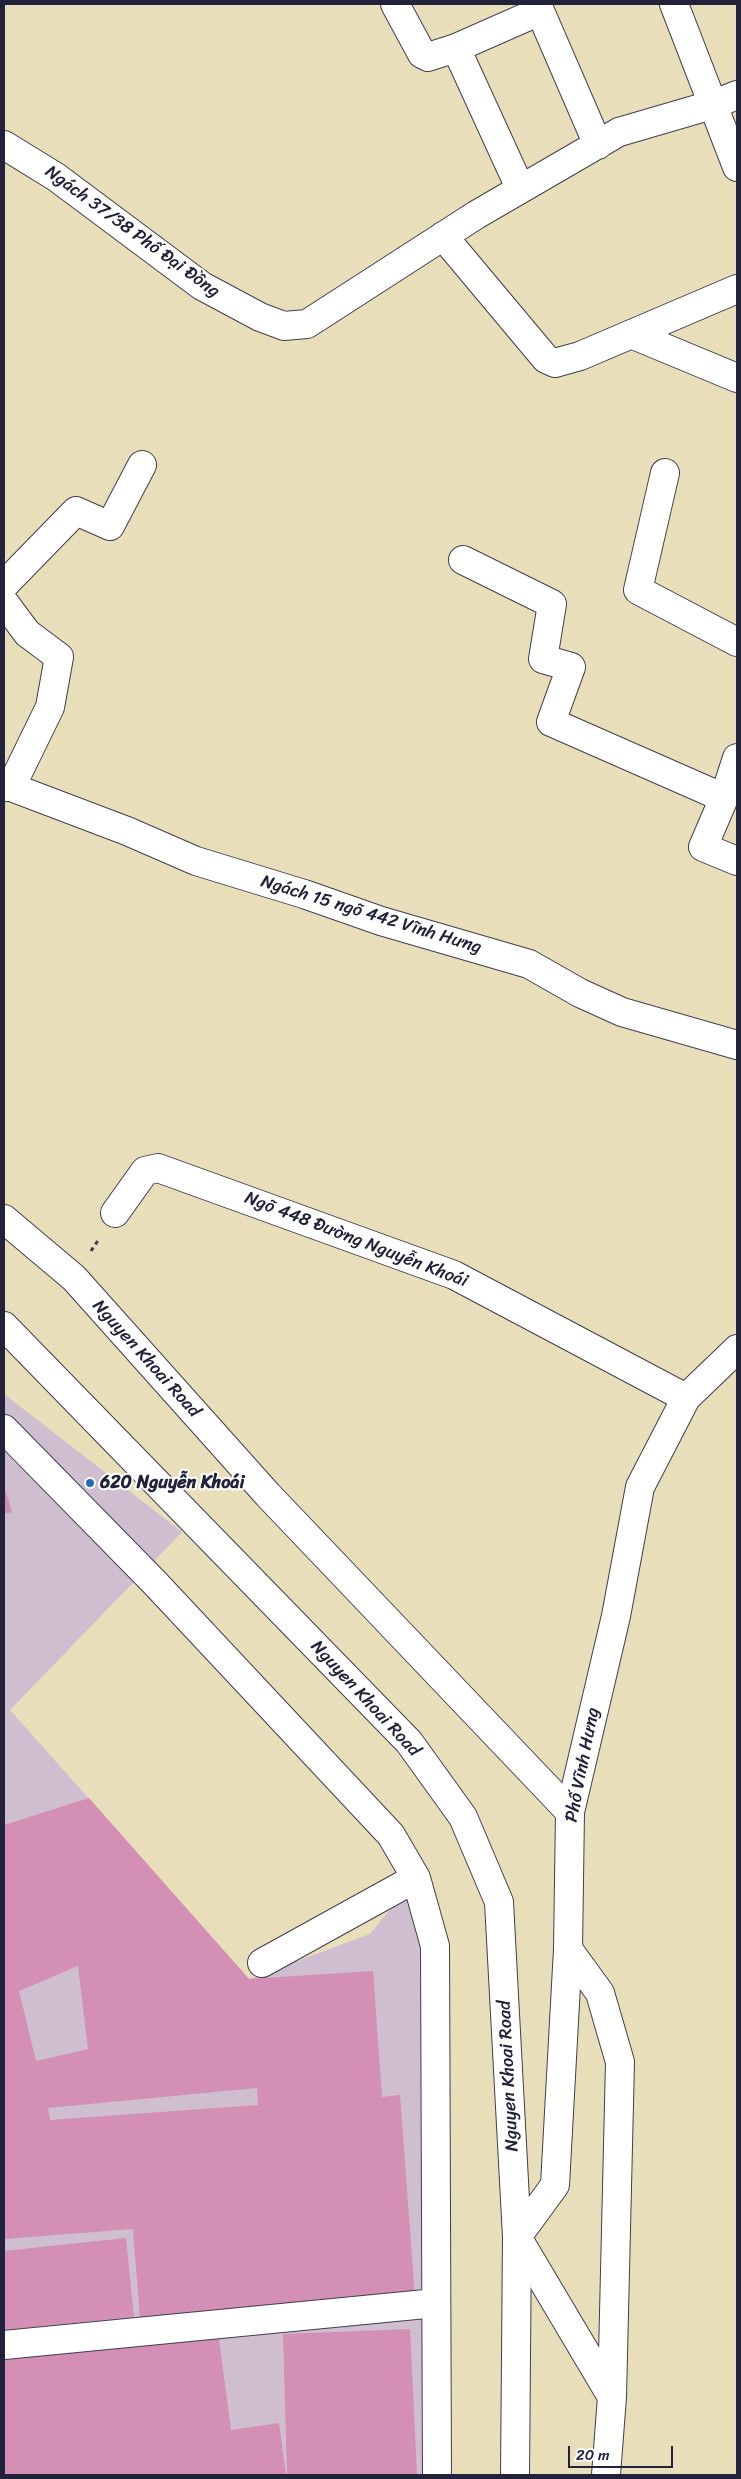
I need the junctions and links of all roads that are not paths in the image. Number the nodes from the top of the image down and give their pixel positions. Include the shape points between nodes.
1 (395, 4) edge
2 (674, 4) edge
3 (538, 7) edge
4 (456, 48) junction
5 (726, 100) edge
6 (4, 144) edge
7 (598, 145) junction
8 (737, 166) edge
9 (520, 188) junction
10 (443, 236) junction
11 (737, 289) edge
12 (630, 334) junction
13 (737, 378) edge
14 (142, 465) dead end
15 (665, 473) dead end
16 (463, 560) dead end
17 (4, 585) edge
18 (4, 602) edge
19 (737, 642) edge
20 (737, 758) edge
21 (8, 787) edge
22 (724, 798) junction
23 (737, 862) edge
24 (737, 1045) edge
25 (116, 1213) road end
26 (4, 1219) edge
27 (4, 1326) edge
28 (737, 1349) edge
29 (686, 1398) junction
30 (4, 1430) edge
31 (570, 1812) junction
32 (416, 1878) junction
33 (568, 1948) junction
34 (262, 1963) dead end
35 (518, 2237) junction
36 (436, 2303) junction
37 (4, 2345) edge
38 (612, 2398) junction
39 (437, 2475) edge
40 (515, 2475) edge
41 (606, 2475) edge

1 - 4 street via 422,54 433,56
2 - 5 street
3 - 4 street
3 - 7 street
4 - 9 street
5 - 7 street, Ngách 37/38 Phố Đại Đồng via 619,132
5 - 8 street
6 - 10 street, Ngách 37/38 Phố Đại Đồng via 56,177 202,286 260,318 284,326 307,324
7 - 9 street, Ngách 37/38 Phố Đại Đồng
9 - 10 street, Ngách 37/38 Phố Đại Đồng
10 - 12 street via 546,359 564,362
11 - 12 street
12 - 13 street
14 - 17 street via 110,526 76,511
15 - 19 street via 638,590
16 - 22 street via 552,604 542,659 571,667 551,722
18 - 21 street via 27,633 59,657 50,707
20 - 22 street
21 - 24 street, Ngách 15 ngõ 442 Vĩnh Hưng via 127,831 196,861 381,921 529,964 622,1012
22 - 23 street via 703,847
25 - 29 street, Ngõ 448 Đường Nguyễn Khoái via 145,1171 158,1168 454,1275
26 - 31 street, Nguyen Khoai Road via 74,1278 268,1496
27 - 35 street, Nguyen Khoai Road via 409,1742 463,1817 499,1902
28 - 29 street, Phố Vĩnh Hưng
29 - 31 street, Phố Vĩnh Hưng via 640,1487 616,1616
30 - 32 street via 155,1583 391,1835
31 - 33 street, Phố Vĩnh Hưng
32 - 34 street
32 - 36 street via 435,1946
33 - 35 street, Phố Vĩnh Hưng via 555,2185
33 - 38 street via 600,1993 620,2062
35 - 38 street
35 - 40 street, Nguyen Khoai Road
36 - 37 street
36 - 39 street
38 - 41 street

